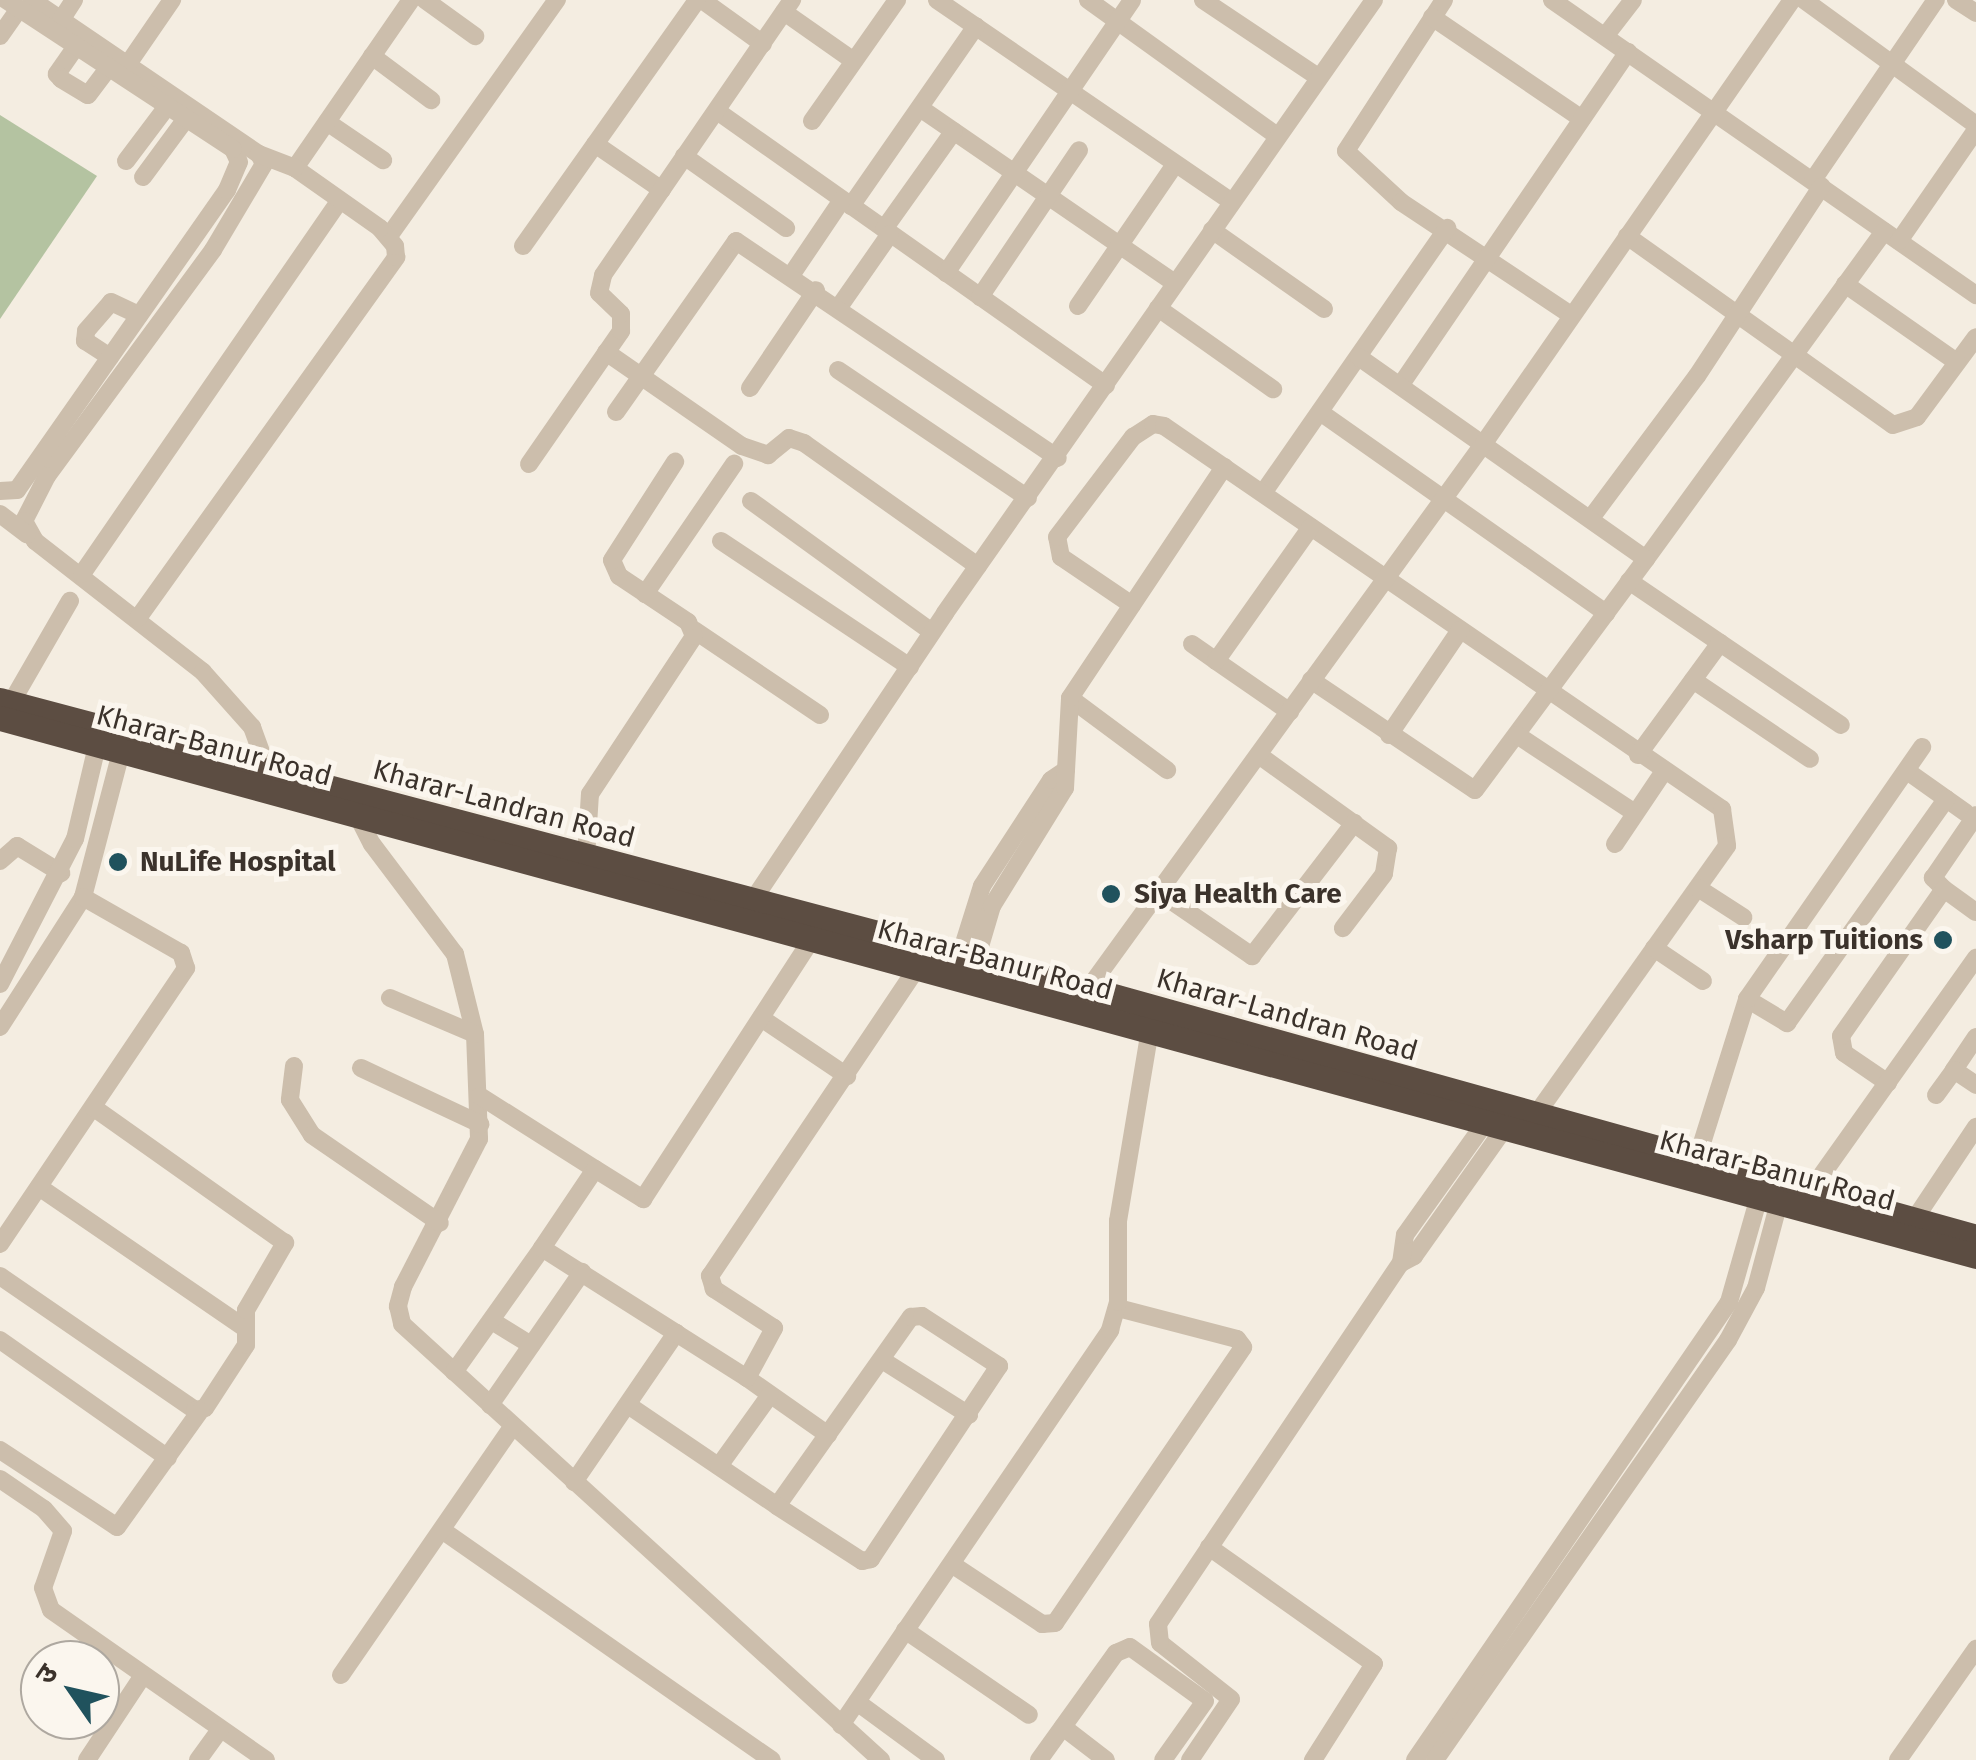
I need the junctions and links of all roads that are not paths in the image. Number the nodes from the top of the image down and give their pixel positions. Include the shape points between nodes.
1 (74, 0) edge
2 (172, 0) edge
3 (411, 0) edge
4 (425, 0) edge
5 (556, 0) edge
6 (700, 0) edge
7 (896, 0) edge
8 (937, 0) edge
9 (1088, 0) edge
10 (1132, 0) edge
11 (1203, 0) edge
12 (1444, 0) edge
13 (1552, 0) edge
14 (1633, 0) edge
15 (1792, 0) edge
16 (1804, 0) edge
17 (1936, 0) edge
18 (1956, 0) edge
19 (19, 3) edge
20 (790, 3) edge
21 (1365, 3) edge
22 (1976, 13) edge
23 (1432, 17) junction
24 (61, 20) junction
25 (1117, 21) junction
26 (976, 26) junction
27 (1606, 34) junction
28 (0, 36) edge
29 (475, 36) dead end
30 (763, 44) junction
31 (75, 48) junction
32 (1628, 52) junction
33 (372, 56) junction
34 (854, 61) junction
35 (1892, 63) junction
36 (128, 64) junction
37 (106, 71) junction
38 (1318, 78) junction
39 (1070, 93) junction
40 (431, 100) dead end
41 (166, 108) junction
42 (920, 108) junction
43 (717, 111) junction
44 (1715, 115) junction
45 (1582, 119) junction
46 (185, 120) junction
47 (812, 121) dead end
48 (327, 122) junction
49 (1976, 127) edge
50 (954, 131) junction
51 (1277, 136) junction
52 (595, 144) junction
53 (1079, 150) dead end
54 (259, 154) junction
55 (684, 156) junction
56 (382, 160) dead end
57 (126, 162) dead end
58 (1174, 166) junction
59 (295, 168) junction
60 (1013, 173) junction
61 (143, 177) dead end
62 (1818, 183) junction
63 (662, 190) junction
64 (1048, 194) junction
65 (340, 200) junction
66 (1231, 201) junction
67 (847, 203) junction
68 (786, 228) dead end
69 (1447, 228) junction
70 (1212, 230) junction
71 (887, 231) junction
72 (389, 236) junction
73 (1626, 236) junction
74 (1891, 236) junction
75 (1119, 244) junction
76 (524, 246) dead end
77 (1488, 258) junction
78 (946, 273) junction
79 (792, 274) junction
80 (1175, 283) junction
81 (1845, 284) junction
82 (816, 290) junction
83 (1976, 294) edge
84 (980, 297) junction
85 (1078, 306) dead end
86 (839, 307) junction
87 (1158, 308) junction
88 (1324, 309) dead end
89 (139, 316) junction
90 (1571, 316) junction
91 (1738, 317) junction
92 (1976, 337) edge
93 (606, 352) junction
94 (1359, 357) junction
95 (110, 358) junction
96 (1793, 359) junction
97 (1957, 362) junction
98 (838, 370) dead end
99 (641, 376) junction
100 (1402, 382) junction
101 (1106, 385) junction
102 (750, 388) dead end
103 (1273, 389) dead end
104 (616, 412) dead end
105 (1320, 412) junction
106 (1484, 443) junction
107 (1058, 458) junction
108 (674, 462) dead end
109 (529, 464) dead end
110 (734, 464) dead end
111 (1224, 467) junction
112 (0, 491) edge
113 (1262, 493) junction
114 (1443, 497) junction
115 (1028, 498) junction
116 (751, 501) dead end
117 (0, 514) edge
118 (1591, 518) junction
119 (1311, 528) junction
120 (27, 534) junction
121 (721, 541) dead end
122 (1646, 559) junction
123 (978, 566) junction
124 (82, 574) junction
125 (1384, 579) junction
126 (1629, 581) junction
127 (646, 594) junction
128 (70, 601) dead end
129 (1132, 605) junction
130 (1606, 613) junction
131 (138, 618) junction
132 (694, 630) junction
133 (1460, 630) junction
134 (932, 632) junction
135 (1720, 643) junction
136 (1192, 644) dead end
137 (1216, 661) junction
138 (910, 667) junction
139 (1311, 680) junction
140 (1693, 680) junction
141 (1545, 692) junction
142 (1070, 698) junction
143 (4, 707) edge
144 (1290, 712) junction
145 (820, 715) dead end
146 (1841, 725) dead end
147 (1517, 734) junction
148 (1389, 735) junction
149 (1922, 747) dead end
150 (127, 749) junction
151 (1638, 755) junction
152 (1260, 756) junction
153 (1810, 759) dead end
154 (1168, 770) dead end
155 (1907, 771) junction
156 (268, 772) junction
157 (1664, 772) junction
158 (1946, 799) junction
159 (356, 805) junction
160 (1635, 814) junction
161 (1971, 814) edge
162 (1354, 823) junction
163 (1614, 844) dead end
164 (586, 857) junction
165 (0, 861) edge
166 (61, 872) junction
167 (1698, 888) junction
168 (1944, 889) junction
169 (1160, 892) junction
170 (83, 897) junction
171 (747, 910) junction
172 (1976, 912) edge
173 (1743, 917) dead end
174 (1343, 928) dead end
175 (811, 940) junction
176 (1654, 948) junction
177 (968, 958) junction
178 (1976, 958) edge
179 (915, 971) junction
180 (1703, 981) dead end
181 (0, 984) edge
182 (1085, 988) junction
183 (390, 998) dead end
184 (1747, 999) junction
185 (1078, 1014) junction
186 (760, 1018) junction
187 (0, 1027) edge
188 (475, 1034) junction
189 (1149, 1035) junction
190 (1976, 1037) edge
191 (294, 1066) dead end
192 (361, 1068) dead end
193 (1954, 1070) junction
194 (847, 1076) junction
195 (1888, 1083) junction
196 (1976, 1085) edge
197 (1936, 1094) dead end
198 (480, 1096) junction
199 (94, 1108) junction
200 (480, 1124) junction
201 (1512, 1126) junction
202 (1976, 1127) edge
203 (1697, 1159) junction
204 (595, 1169) junction
205 (39, 1187) junction
206 (1811, 1190) junction
207 (1769, 1199) junction
208 (1914, 1220) junction
209 (440, 1222) junction
210 (1976, 1238) edge
211 (0, 1244) edge
212 (542, 1248) junction
213 (1976, 1256) edge
214 (582, 1272) junction
215 (0, 1276) edge
216 (1118, 1308) junction
217 (492, 1321) junction
218 (242, 1326) junction
219 (676, 1333) junction
220 (0, 1340) edge
221 (531, 1345) junction
222 (882, 1360) junction
223 (454, 1372) junction
224 (747, 1378) junction
225 (770, 1394) junction
226 (490, 1404) junction
227 (628, 1405) junction
228 (200, 1410) junction
229 (969, 1415) junction
230 (512, 1426) junction
231 (828, 1435) junction
232 (0, 1450) edge
233 (168, 1458) junction
234 (718, 1466) junction
235 (0, 1479) edge
236 (574, 1482) junction
237 (777, 1506) junction
238 (442, 1530) junction
239 (1209, 1547) junction
240 (952, 1565) junction
241 (906, 1630) junction
242 (1976, 1648) edge
243 (1500, 1650) junction
244 (341, 1675) dead end
245 (142, 1676) junction
246 (856, 1702) junction
247 (1029, 1714) dead end
248 (841, 1724) junction
249 (1063, 1727) junction
250 (220, 1730) junction
251 (87, 1760) edge
252 (198, 1760) edge
253 (266, 1760) edge
254 (772, 1760) edge
255 (881, 1760) edge
256 (936, 1760) edge
257 (1040, 1760) edge
258 (1106, 1760) edge
259 (1163, 1760) edge
260 (1190, 1760) edge
261 (1313, 1760) edge
262 (1415, 1760) edge
263 (1435, 1760) edge
264 (1898, 1760) edge

1 - 24 street
2 - 36 street
3 - 33 street
4 - 29 street
5 - 72 street
6 - 30 street
6 - 52 street
7 - 34 street
8 - 26 street
9 - 25 street
10 - 25 street
11 - 38 street
12 - 23 street
13 - 27 street
14 - 27 street
15 - 44 street
16 - 35 street
17 - 35 street
18 - 22 street
19 - 24 street
19 - 28 street
19 - 31 street
20 - 30 street
20 - 34 street
21 - 38 street
23 - 45 street
23 - 69 street via 1346,151 1401,202
24 - 36 street
25 - 39 street
25 - 51 street
26 - 39 street
26 - 42 street
27 - 32 street
30 - 43 street
31 - 37 street
31 - 37 street via 57,74 61,80 88,95
32 - 44 street
32 - 45 street
33 - 40 street
33 - 48 street
34 - 47 street
35 - 49 street
35 - 62 street
36 - 54 street
37 - 41 street
38 - 51 street
39 - 58 street
39 - 60 street
41 - 46 street
41 - 57 street
42 - 50 street
42 - 67 street
43 - 55 street
43 - 67 street
44 - 62 street
44 - 73 street
45 - 77 street
46 - 61 street
46 - 89 street via 233,148 238,172
48 - 56 street
48 - 59 street
49 - 74 street
50 - 60 street
50 - 71 street
51 - 66 street
52 - 63 street
52 - 76 street
53 - 64 street
54 - 59 street
54 - 120 street via 262,176 253,190 30,500
55 - 63 street
55 - 68 street
58 - 66 street
58 - 75 street
59 - 65 street
60 - 64 street
60 - 78 street
62 - 74 street
62 - 91 street
63 - 93 street via 600,282 600,294 624,322
64 - 75 street
64 - 84 street
65 - 72 street
65 - 124 street
66 - 70 street
67 - 71 street
67 - 79 street
69 - 77 street
69 - 94 street
70 - 80 street
70 - 88 street
71 - 78 street
71 - 86 street
72 - 131 street via 396,250 392,266
73 - 90 street
73 - 91 street
74 - 81 street
74 - 83 street
75 - 80 street
75 - 85 street
77 - 90 street
77 - 100 street
78 - 84 street
79 - 82 street
79 - 99 street via 740,242 732,244
80 - 87 street
81 - 96 street
81 - 97 street
82 - 86 street
82 - 102 street
84 - 101 street
86 - 107 street
87 - 101 street
87 - 103 street
89 - 95 street
89 - 95 street via 111,302 86,331 86,341
90 - 106 street
91 - 96 street
91 - 118 street
92 - 97 street
93 - 99 street
93 - 109 street
94 - 100 street
94 - 105 street
95 - 112 street via 17,490
96 - 97 street via 1902,425 1917,418
96 - 122 street
98 - 115 street
99 - 104 street
99 - 123 street via 751,450 768,454 788,438 804,443
100 - 106 street
101 - 107 street
105 - 113 street
105 - 114 street
106 - 114 street
106 - 118 street
107 - 115 street
108 - 127 street via 613,553 619,576
110 - 127 street
111 - 113 street
111 - 129 street
111 - 129 street via 1164,426 1144,427 1057,537 1061,557
113 - 119 street
114 - 125 street
114 - 130 street
115 - 123 street
116 - 134 street
117 - 120 street
118 - 122 street
119 - 125 street
119 - 137 street
120 - 124 street
121 - 138 street
122 - 126 street
123 - 134 street
124 - 131 street
125 - 133 street
125 - 139 street
126 - 130 street
126 - 135 street
127 - 132 street
128 - 143 street
129 - 142 street
130 - 141 street
131 - 156 street via 244,716
132 - 145 street
132 - 164 street via 590,794
133 - 141 street
133 - 148 street
134 - 138 street
135 - 140 street
135 - 146 street
136 - 137 street
137 - 144 street
138 - 171 street
139 - 144 street
139 - 148 street
140 - 151 street
140 - 153 street
141 - 147 street
141 - 151 street
142 - 154 street
142 - 177 street via 1066,770 1051,780 982,886
143 - 150 highway, Kharar-Landran Road
143 - 150 highway, Kharar-Banur Road
144 - 152 street
147 - 148 street via 1484,783 1469,790
147 - 160 street
149 - 155 street
150 - 156 highway, Kharar-Landran Road
150 - 159 highway, Kharar-Banur Road
150 - 166 street via 86,806
150 - 170 street
151 - 157 street
152 - 162 street
152 - 169 street
155 - 158 street
155 - 184 street
156 - 159 highway, Kharar-Landran Road
157 - 160 street
157 - 167 street via 1715,802 1730,828 1727,846
158 - 161 street
158 - 184 street via 1787,1023
159 - 164 highway, Kharar-Landran Road
159 - 171 highway, Kharar-Banur Road
159 - 188 street via 455,954
160 - 163 street
161 - 168 street via 1933,878
162 - 169 street via 1252,956
162 - 174 street via 1391,855
164 - 171 highway, Kharar-Landran Road
165 - 166 street via 16,846
166 - 181 street
167 - 173 street
167 - 176 street
168 - 172 street
168 - 195 street via 1841,1036 1844,1053
169 - 182 street
170 - 187 street
170 - 199 street via 187,960
171 - 175 highway, Kharar-Banur Road
171 - 177 highway, Kharar-Landran Road
175 - 179 highway, Kharar-Banur Road
175 - 186 street
176 - 180 street
176 - 201 street
177 - 182 highway, Kharar-Landran Road
178 - 195 street
179 - 185 highway, Kharar-Banur Road
179 - 194 street
182 - 185 street
182 - 201 highway, Kharar-Landran Road
183 - 188 street
184 - 203 street
185 - 189 highway, Kharar-Banur Road
186 - 194 street
186 - 204 street via 642,1199
188 - 198 street
189 - 201 highway, Kharar-Banur Road
189 - 216 street via 1116,1242
190 - 193 street
191 - 209 street via 290,1100 312,1134
192 - 200 street
193 - 196 street
193 - 197 street
194 - 224 street via 710,1276 714,1289 774,1328
195 - 206 street
198 - 200 street
198 - 204 street
199 - 205 street
199 - 218 street via 285,1243
200 - 209 street via 472,1158
201 - 203 highway, Kharar-Landran Road
201 - 207 highway, Kharar-Banur Road
201 - 239 street via 1414,1256 1401,1262
202 - 208 street
203 - 206 highway, Kharar-Landran Road
204 - 212 street
205 - 211 street
205 - 218 street
206 - 208 highway, Kharar-Landran Road
207 - 213 highway, Kharar-Banur Road
207 - 243 street via 1748,1307
208 - 210 highway, Kharar-Landran Road
209 - 223 street via 403,1287 398,1312
212 - 214 street
212 - 217 street
214 - 219 street
214 - 221 street
215 - 228 street
216 - 240 street via 1110,1330
216 - 240 street via 1237,1338 1243,1347 1055,1624 1042,1624
217 - 221 street
217 - 223 street
218 - 228 street via 246,1345
219 - 224 street
219 - 227 street
220 - 233 street
221 - 226 street
222 - 229 street
222 - 229 street via 916,1315 981,1352 999,1370
222 - 231 street
223 - 226 street
224 - 225 street
225 - 231 street
225 - 234 street
226 - 230 street
227 - 234 street
227 - 236 street
228 - 233 street
229 - 237 street via 867,1561
230 - 236 street
230 - 238 street
231 - 237 street
232 - 233 street via 117,1526
234 - 237 street
235 - 245 street via 44,1508 63,1531 43,1588 51,1610
236 - 248 street
238 - 244 street
238 - 254 street
239 - 260 street via 1155,1630 1160,1643 1230,1699
239 - 261 street via 1374,1664
240 - 241 street
241 - 246 street
241 - 247 street
242 - 264 street
243 - 262 street
243 - 263 street
245 - 250 street
245 - 251 street
246 - 248 street
246 - 256 street
248 - 255 street
249 - 257 street
249 - 258 street
249 - 259 street via 1116,1653 1136,1648 1206,1701
250 - 252 street
250 - 253 street

